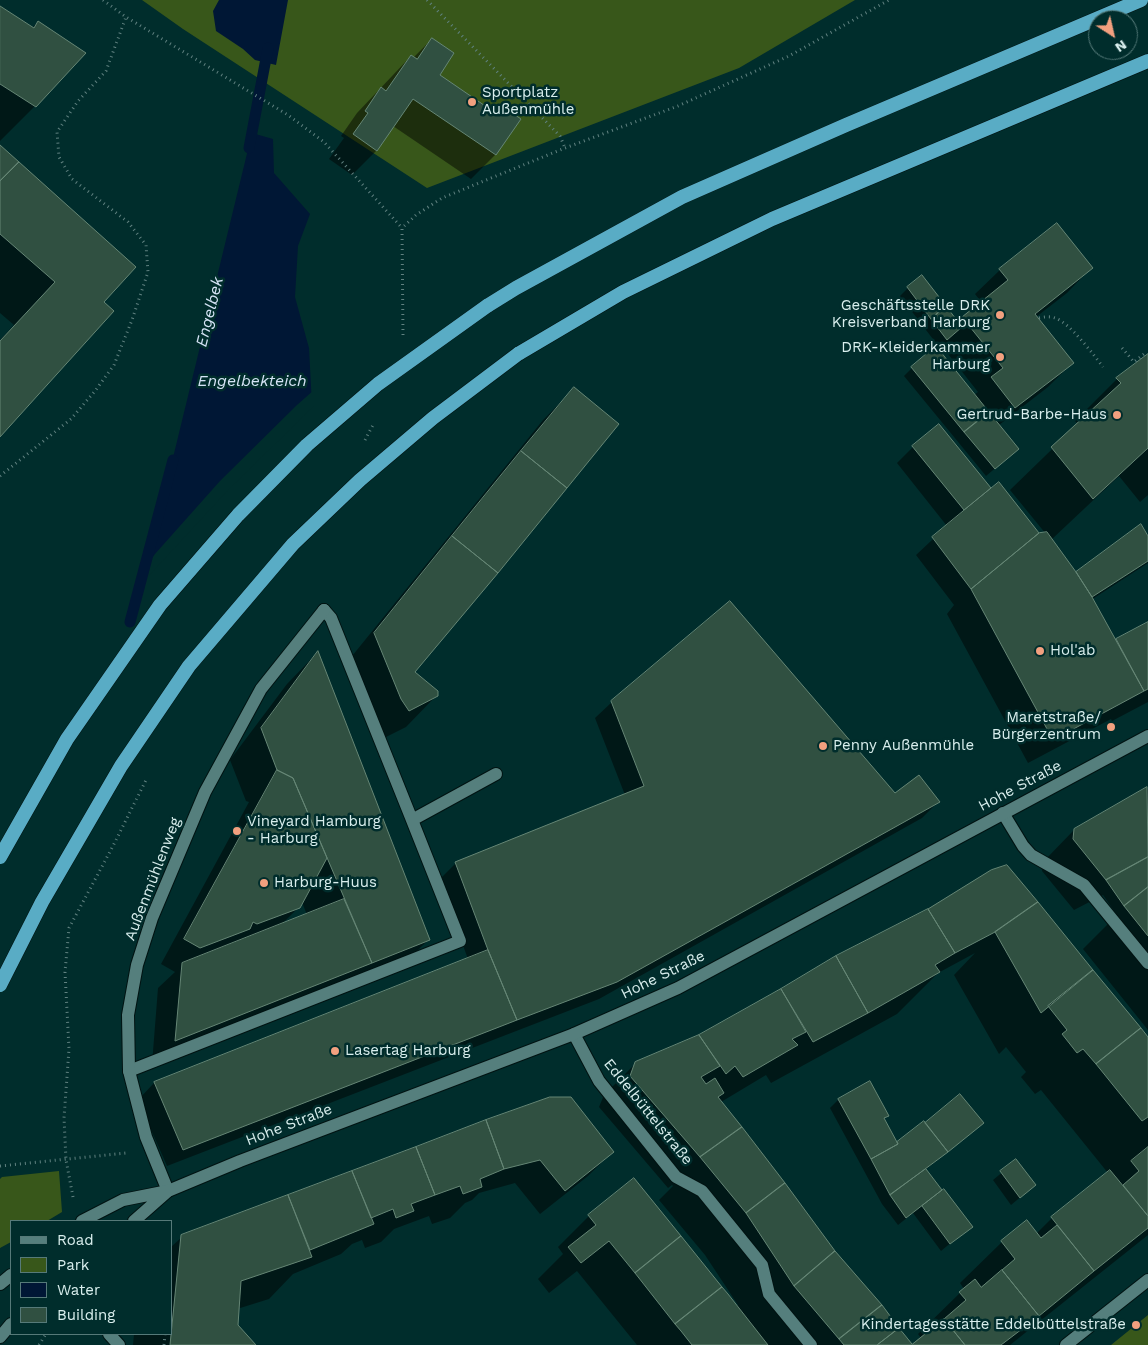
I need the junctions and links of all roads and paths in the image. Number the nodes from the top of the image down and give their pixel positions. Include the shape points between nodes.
1 (103, 0) edge
2 (427, 0) edge
3 (1141, 0) edge
4 (126, 17) junction
5 (1148, 61) edge
6 (565, 148) dead end
7 (402, 228) dead end
8 (1039, 318) dead end
9 (1122, 348) dead end
10 (1145, 357) dead end
11 (1103, 367) dead end
12 (0, 476) edge
13 (1148, 736) edge
14 (496, 774) dead end
15 (1003, 813) junction
16 (412, 820) junction
17 (0, 857) edge
18 (1148, 963) edge
19 (0, 985) edge
20 (574, 1034) junction
21 (129, 1071) junction
22 (151, 1151) junction
23 (66, 1160) junction
24 (0, 1166) edge
25 (168, 1191) junction
26 (73, 1198) dead end
27 (84, 1220) edge
28 (135, 1220) edge
29 (10, 1276) edge
30 (1148, 1280) edge
31 (0, 1284) edge
32 (10, 1325) edge
33 (110, 1335) edge
34 (0, 1337) edge
35 (119, 1345) edge
36 (811, 1345) edge
37 (1066, 1345) edge

1 - 4 path
2 - 6 path via 560,136
3 - 17 highway, bridge via 682,198 516,288 378,384 307,445 238,515 160,605 67,739
4 - 7 path via 288,115 324,142
4 - 12 path via 106,70 78,101 57,132 59,157 72,179 128,222 146,245 148,272 114,365 96,391 71,419
5 - 19 highway, bridge via 772,219 623,292 518,354 433,418 360,480 293,544 189,666 121,766 42,902
8 - 11 path via 1057,318 1074,332
9 - 10 path via 1134,362 1144,354
13 - 15 street, Hohe Straße
14 - 16 street
15 - 18 street via 1031,854 1084,885
15 - 20 street, Hohe Straße via 678,988
16 - 21 street via 460,941
16 - 21 street, Außenmühlenweg via 331,618 324,610 261,689 205,792 177,858 137,965 128,1014
20 - 25 street, Hohe Straße
20 - 36 street, Eddelbüttelstraße via 599,1081 676,1177 702,1191 762,1265 769,1294
21 - 22 street, Außenmühlenweg
22 - 23 path
22 - 25 street, Außenmühlenweg
23 - 24 path
23 - 26 path
25 - 27 street, Hohe Straße via 123,1200
25 - 28 street, Hohe Straße
29 - 31 street
30 - 37 street
32 - 34 street
33 - 35 street

